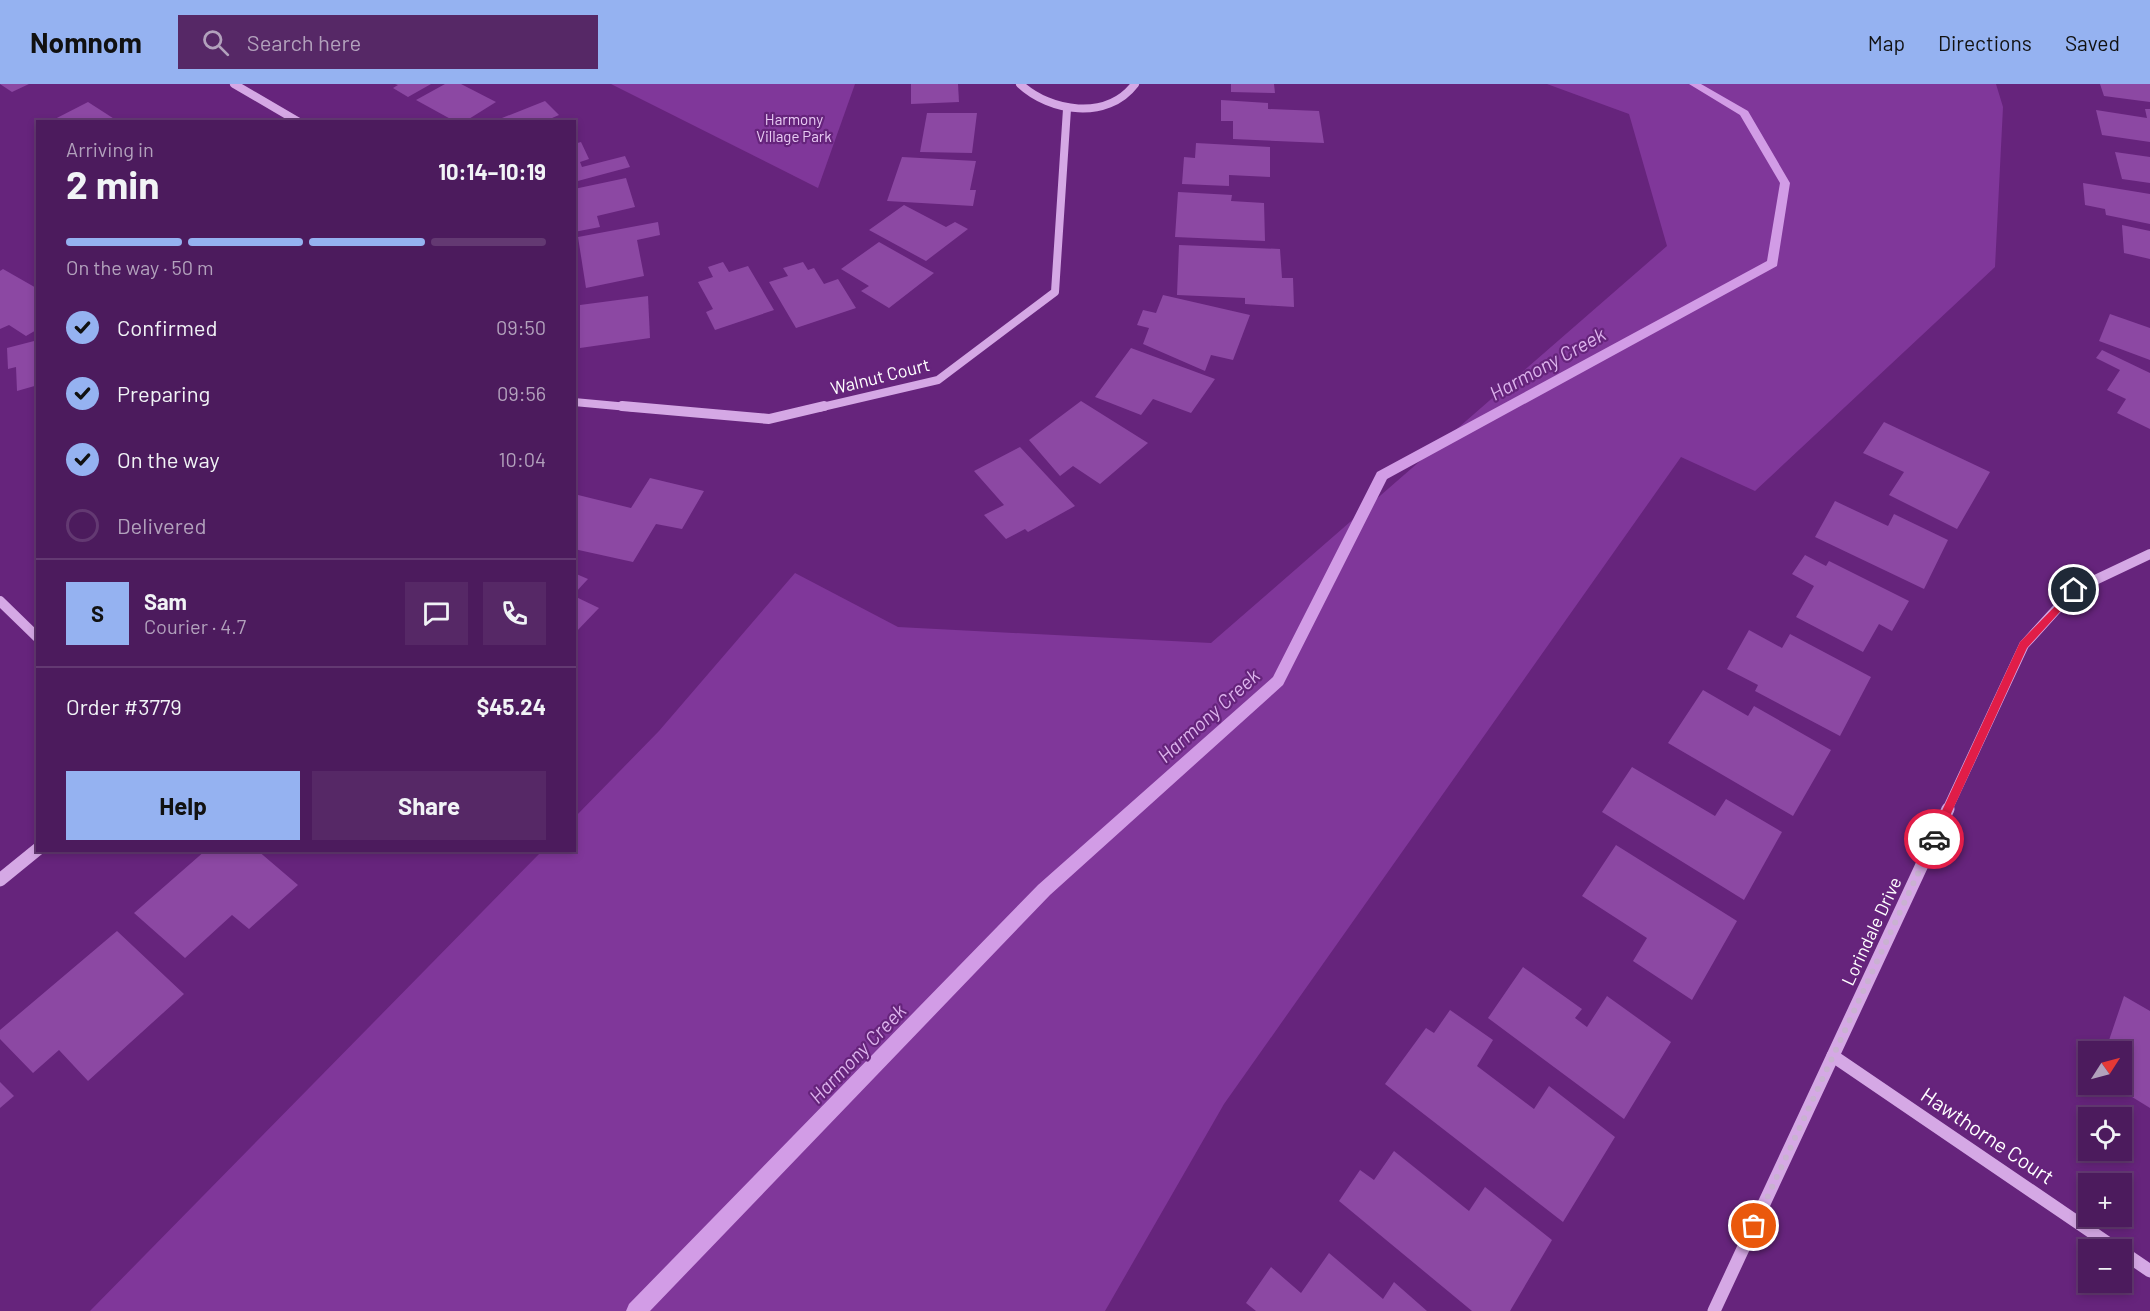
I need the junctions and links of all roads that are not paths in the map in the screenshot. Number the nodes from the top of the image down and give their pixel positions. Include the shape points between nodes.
1 (234, 84) edge
2 (1020, 84) edge
3 (1136, 84) edge
4 (1067, 109) junction
5 (296, 120) edge
6 (576, 402) edge
7 (2148, 558) edge
8 (0, 601) edge
9 (36, 636) edge
10 (36, 851) edge
11 (0, 880) edge
12 (1833, 1056) junction
13 (2104, 1239) edge
14 (2132, 1258) edge
15 (2150, 1271) edge
16 (1714, 1311) edge

1 - 5 street
2 - 4 street via 1030,94
3 - 4 street via 1105,104
4 - 6 street, Walnut Court via 1055,292 938,380 769,419
7 - 12 street, Lorindale Drive via 2074,590 2024,645
8 - 9 street
10 - 11 street
12 - 13 street, Hawthorne Court
12 - 16 street, Lorindale Drive
14 - 15 street, Hawthorne Court

